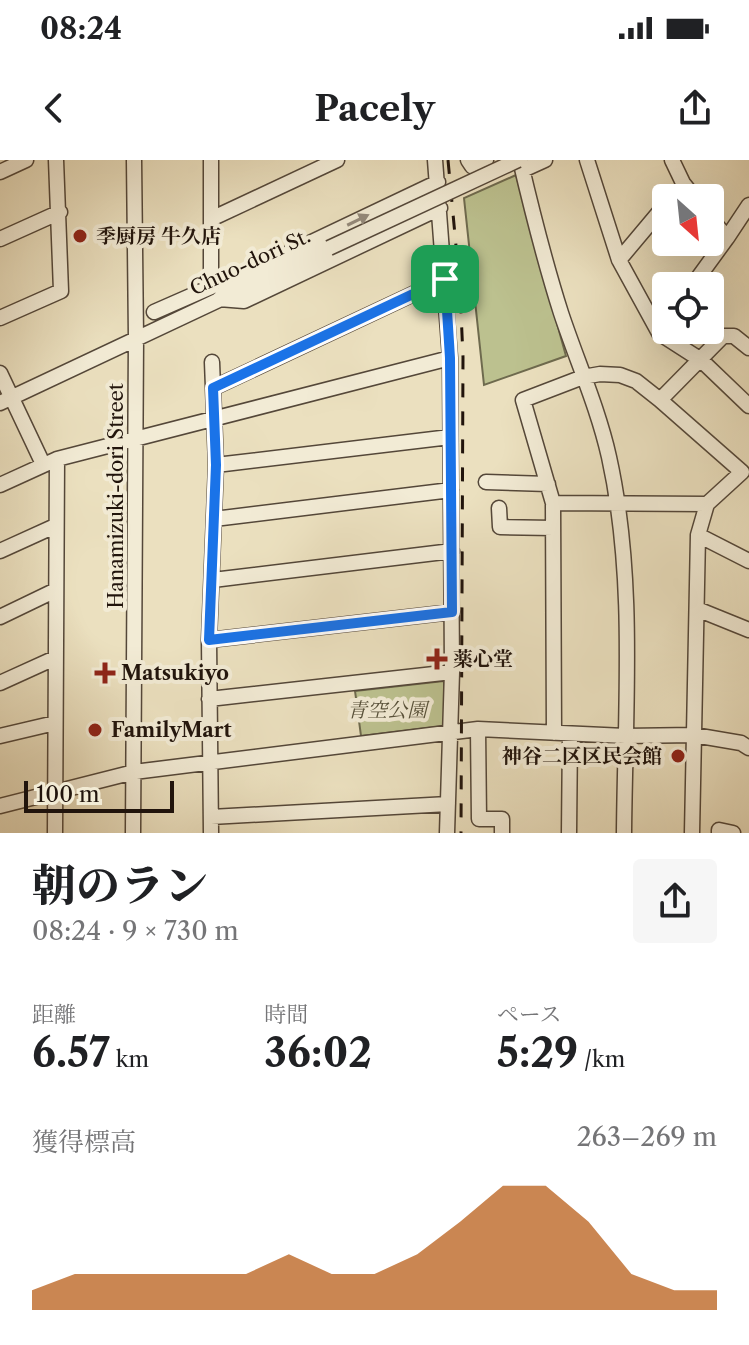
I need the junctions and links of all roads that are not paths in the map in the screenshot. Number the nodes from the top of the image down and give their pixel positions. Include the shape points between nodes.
1 (26, 160) edge
2 (56, 160) edge
3 (134, 160) edge
4 (211, 160) edge
5 (337, 160) edge
6 (435, 160) edge
7 (468, 160) edge
8 (486, 160) edge
9 (545, 160) edge
10 (587, 160) edge
11 (672, 160) edge
12 (520, 163) edge
13 (0, 172) edge
14 (438, 182) junction
15 (683, 183) edge
16 (749, 205) edge
17 (440, 208) junction
18 (60, 212) junction
19 (211, 219) junction
20 (652, 221) edge
21 (724, 234) edge
22 (727, 238) junction
23 (0, 239) edge
24 (619, 260) junction
25 (702, 272) edge
26 (445, 279) junction
27 (219, 299) junction
28 (154, 312) dead end
29 (652, 312) edge
30 (0, 318) edge
31 (136, 338) junction
32 (682, 344) edge
33 (749, 348) edge
34 (450, 358) junction
35 (701, 360) junction
36 (212, 362) dead end
37 (0, 373) edge
38 (583, 377) junction
39 (213, 388) junction
40 (6, 400) edge
41 (660, 400) junction
42 (749, 406) edge
43 (213, 419) junction
44 (450, 437) junction
45 (136, 438) junction
46 (50, 462) junction
47 (216, 465) junction
48 (746, 466) edge
49 (486, 482) dead end
50 (548, 484) junction
51 (0, 485) edge
52 (451, 490) junction
53 (553, 503) junction
54 (617, 503) junction
55 (707, 504) junction
56 (499, 508) dead end
57 (214, 519) junction
58 (55, 526) junction
59 (553, 528) junction
60 (698, 535) junction
61 (0, 551) edge
62 (452, 551) junction
63 (749, 561) edge
64 (213, 580) junction
65 (56, 590) junction
66 (697, 609) junction
67 (452, 612) junction
68 (0, 617) edge
69 (749, 630) edge
70 (209, 640) junction
71 (55, 658) junction
72 (452, 672) junction
73 (0, 683) edge
74 (209, 699) junction
75 (55, 723) junction
76 (478, 729) junction
77 (554, 733) junction
78 (451, 734) junction
79 (570, 734) junction
80 (694, 735) junction
81 (0, 736) edge
82 (625, 736) junction
83 (749, 748) edge
84 (209, 762) junction
85 (134, 772) junction
86 (55, 792) junction
87 (448, 804) junction
88 (0, 806) edge
89 (211, 817) junction
90 (55, 833) edge
91 (133, 833) edge
92 (211, 833) edge
93 (447, 833) edge
94 (502, 833) edge
95 (569, 833) edge
96 (624, 833) edge
97 (692, 833) edge
98 (719, 833) edge
99 (733, 833) edge

1 - 13 street
2 - 18 street
3 - 31 street, Hanamizuki-dori Street
4 - 19 street
5 - 19 street
6 - 14 street
7 - 8 street via 472,166
9 - 12 street, Chuo-dori St.
10 - 24 street
11 - 15 street
12 - 27 street, Chuo-dori St., bridge
12 - 38 street
14 - 17 street
27 -> 14 street via 234,279
16 - 22 street
17 - 26 street
17 - 27 street via 244,301
18 - 23 street
18 - 30 street via 61,291
19 - 28 street via 211,287
20 - 24 street
21 - 22 street
22 - 25 street
24 - 29 street
26 - 34 street
26 - 39 street
27 - 31 street, Chuo-dori St.
31 - 40 street, Chuo-dori St.
31 - 45 street, Hanamizuki-dori Street
32 - 35 street
33 - 35 street via 734,336 723,336
34 - 43 street
34 - 44 street
35 - 41 street
35 - 42 street
36 - 39 street
37 - 40 street
38 - 41 street via 620,375
38 - 50 street via 523,400
38 - 54 street
39 - 43 street
40 - 46 street
41 - 48 street
43 - 45 street
43 - 47 street
44 - 47 street
44 - 52 street
45 - 46 street
45 - 85 street, Hanamizuki-dori Street
46 - 51 street
46 - 58 street
47 - 57 street
48 - 55 street
49 - 50 street
50 - 53 street
52 - 57 street
52 - 62 street
53 - 54 street
53 - 59 street
54 - 55 street
54 - 82 street via 626,584
55 - 60 street
56 - 59 street via 500,527
57 - 64 street
58 - 61 street
58 - 65 street
59 - 77 street
60 - 63 street
60 - 66 street
62 - 64 street
62 - 67 street
64 - 70 street
65 - 68 street
65 - 71 street
66 - 69 street
66 - 80 street
67 - 70 street
67 - 72 street
70 - 74 street
71 - 73 street
71 - 75 street
72 - 74 street
72 - 78 street
74 - 84 street
75 - 81 street
75 - 86 street
76 - 77 street
76 - 78 street
76 - 94 street via 479,819 502,819
77 - 79 street
78 - 84 street
78 - 87 street
79 - 82 street
79 - 95 street
80 - 82 street
80 - 83 street
80 - 97 street
82 - 96 street
84 - 85 street
84 - 89 street
85 - 86 street
85 - 91 street, Hanamizuki-dori Street
86 - 88 street
86 - 90 street
87 - 89 street
87 - 93 street
89 - 92 street
98 - 99 street

